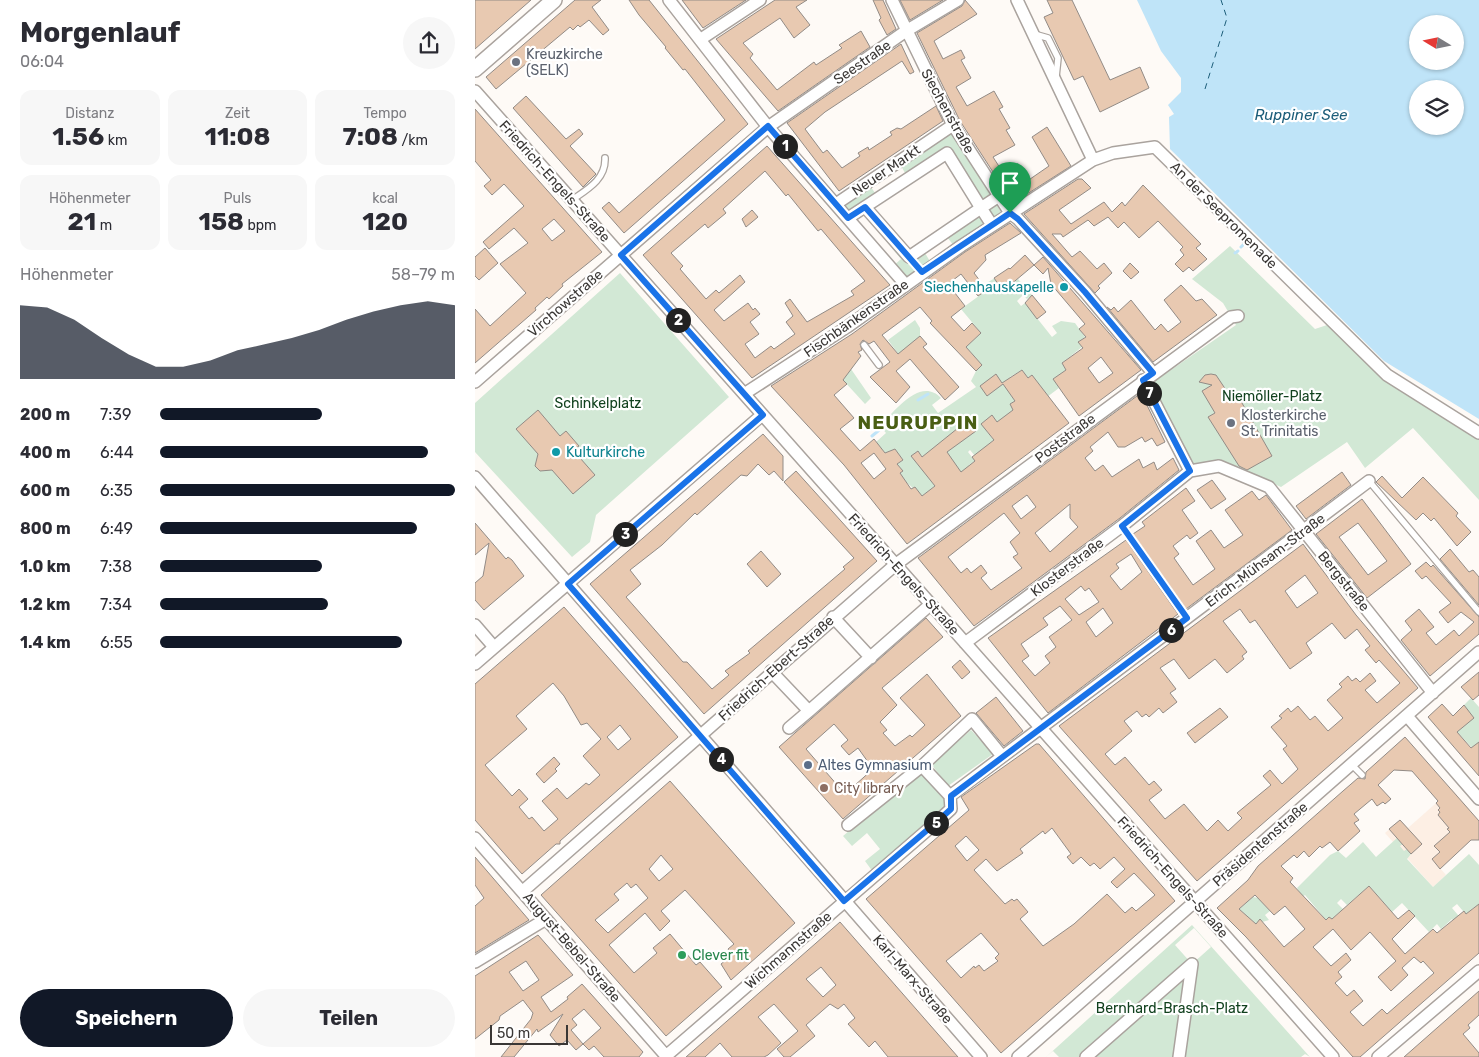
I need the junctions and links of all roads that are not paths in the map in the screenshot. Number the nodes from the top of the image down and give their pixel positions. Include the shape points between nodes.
1 (555, 0) edge
2 (669, 0) edge
3 (760, 0) edge
4 (892, 0) edge
5 (957, 0) edge
6 (1017, 0) edge
7 (907, 31) junction
8 (701, 39) junction
9 (475, 69) edge
10 (475, 91) edge
11 (953, 125) junction
12 (768, 126) junction
13 (937, 136) junction
14 (964, 142) junction
15 (947, 152) junction
16 (605, 158) dead end
17 (1093, 160) junction
18 (999, 196) junction
19 (572, 200) junction
20 (836, 204) junction
21 (865, 207) junction
22 (981, 208) junction
23 (1010, 213) junction
24 (969, 216) junction
25 (848, 218) junction
26 (992, 225) junction
27 (950, 229) junction
28 (981, 232) junction
29 (961, 246) junction
30 (906, 254) junction
31 (621, 255) junction
32 (893, 270) junction
33 (922, 272) junction
34 (905, 284) junction
35 (1238, 316) dead end
36 (864, 345) dead end
37 (879, 366) dead end
38 (1153, 373) junction
39 (1143, 380) junction
40 (475, 382) edge
41 (745, 394) junction
42 (763, 415) junction
43 (1479, 433) edge
44 (1190, 471) junction
45 (475, 477) edge
46 (1369, 481) joint
47 (1122, 526) junction
48 (1305, 531) junction
49 (895, 565) junction
50 (568, 584) junction
51 (931, 604) junction
52 (1479, 612) edge
53 (833, 616) junction
54 (1187, 618) junction
55 (475, 625) edge
56 (965, 643) junction
57 (494, 647) junction
58 (1479, 652) edge
59 (871, 658) junction
60 (475, 664) edge
61 (771, 671) junction
62 (1433, 692) junction
63 (809, 712) junction
64 (1407, 716) junction
65 (789, 728) dead end
66 (1040, 728) junction
67 (700, 736) junction
68 (1002, 756) junction
69 (1352, 765) junction
70 (922, 766) junction
71 (1362, 775) dead end
72 (951, 796) junction
73 (1479, 799) edge
74 (848, 825) dead end
75 (476, 841) edge
76 (523, 891) junction
77 (1194, 900) junction
78 (844, 901) junction
79 (546, 919) junction
80 (475, 962) edge
81 (1479, 971) edge
82 (667, 1056) edge
83 (981, 1057) edge
84 (1018, 1057) edge
85 (1086, 1057) edge
86 (1179, 1057) edge
87 (1333, 1057) edge
88 (1378, 1057) edge

1 - 9 main road
2 - 8 street
3 - 8 street
4 - 7 street, Siechenstraße
5 - 7 street, Seestraße
6 - 17 street
7 - 11 street, Siechenstraße
7 - 12 street, Seestraße
8 - 12 street
10 - 19 street, Friedrich-Engels-Straße
11 - 13 street, Neuer Markt
11 - 14 street, Siechenstraße
12 - 20 street
12 - 31 street, Virchowstraße
13 - 15 street
13 - 20 street, Neuer Markt
14 - 15 street, Neuer Markt
14 - 18 street, Siechenstraße
15 - 21 street, Neuer Markt
15 - 22 street
16 - 19 lane via 602,176
17 - 23 street, Fischbänkenstraße
17 - 43 street, An der Seepromenade via 1113,153 1155,147 1387,375
18 - 22 street
18 - 23 street, Siechenstraße
19 - 31 street, Friedrich-Engels-Straße
20 - 25 street
21 - 25 street, Neuer Markt
21 - 30 street, Neuer Markt
22 - 24 street
22 - 26 street
23 - 26 street, Fischbänkenstraße
23 - 38 street, Siechenstraße via 1085,292
24 - 27 street
24 - 28 street
25 - 32 street
26 - 28 street, Fischbänkenstraße
27 - 29 street
27 - 30 street
28 - 29 street, Fischbänkenstraße
29 - 33 street, Fischbänkenstraße
30 - 32 street via 902,264
30 - 33 street, Neuer Markt
31 - 40 street, Virchowstraße
31 - 41 street, Friedrich-Engels-Straße
32 - 34 street
33 - 34 street, Fischbänkenstraße
34 - 41 street, Fischbänkenstraße via 847,327
35 - 38 street, Poststraße via 1231,317
36 - 37 lane
38 - 39 street, Poststraße
39 - 44 street
39 - 49 street, Poststraße
41 - 42 street, Friedrich-Engels-Straße
42 - 49 street, Friedrich-Engels-Straße
42 - 50 street
44 - 47 street, Klosterstraße
44 - 48 street, Bergstraße via 1219,466 1269,487
45 - 50 street
46 - 48 street, Erich-Mühsam-Straße
46 - 52 lane
47 - 54 lane
47 - 56 street, Klosterstraße
48 - 54 street, Erich-Mühsam-Straße
48 - 62 street, Bergstraße
49 - 51 street, Friedrich-Engels-Straße
49 - 53 street, Friedrich-Ebert-Straße
50 - 57 street
50 - 67 street
51 - 56 street, Friedrich-Engels-Straße
51 - 59 street
53 - 59 street
53 - 61 street, Friedrich-Ebert-Straße
54 - 66 street, Erich-Mühsam-Straße
55 - 57 street
56 - 66 street, Friedrich-Engels-Straße
57 - 60 street
58 - 62 street, Präsidentenstraße
59 - 63 street
61 - 63 street
61 - 67 street, Friedrich-Ebert-Straße
62 - 64 street, Präsidentenstraße
63 - 65 street
64 - 69 street, Präsidentenstraße
64 - 73 street
66 - 68 street, Wichmannstraße
66 - 77 street, Friedrich-Engels-Straße
67 - 76 street, Friedrich-Ebert-Straße
67 - 78 street, Karl-Marx-Straße
68 - 70 street via 971,719
68 - 72 street, Wichmannstraße
69 - 71 lane
69 - 77 street, Präsidentenstraße
70 - 72 street
70 - 74 street
72 - 78 street, Wichmannstraße via 951,809
75 - 76 street, August-Bebel-Straße
76 - 79 street, August-Bebel-Straße
77 - 84 street, Präsidentenstraße
77 - 87 street, Friedrich-Engels-Straße
78 - 82 street, Wichmannstraße
78 - 83 street, Karl-Marx-Straße
79 - 80 street
79 - 82 street, August-Bebel-Straße
81 - 88 street
85 - 86 street via 1192,964

